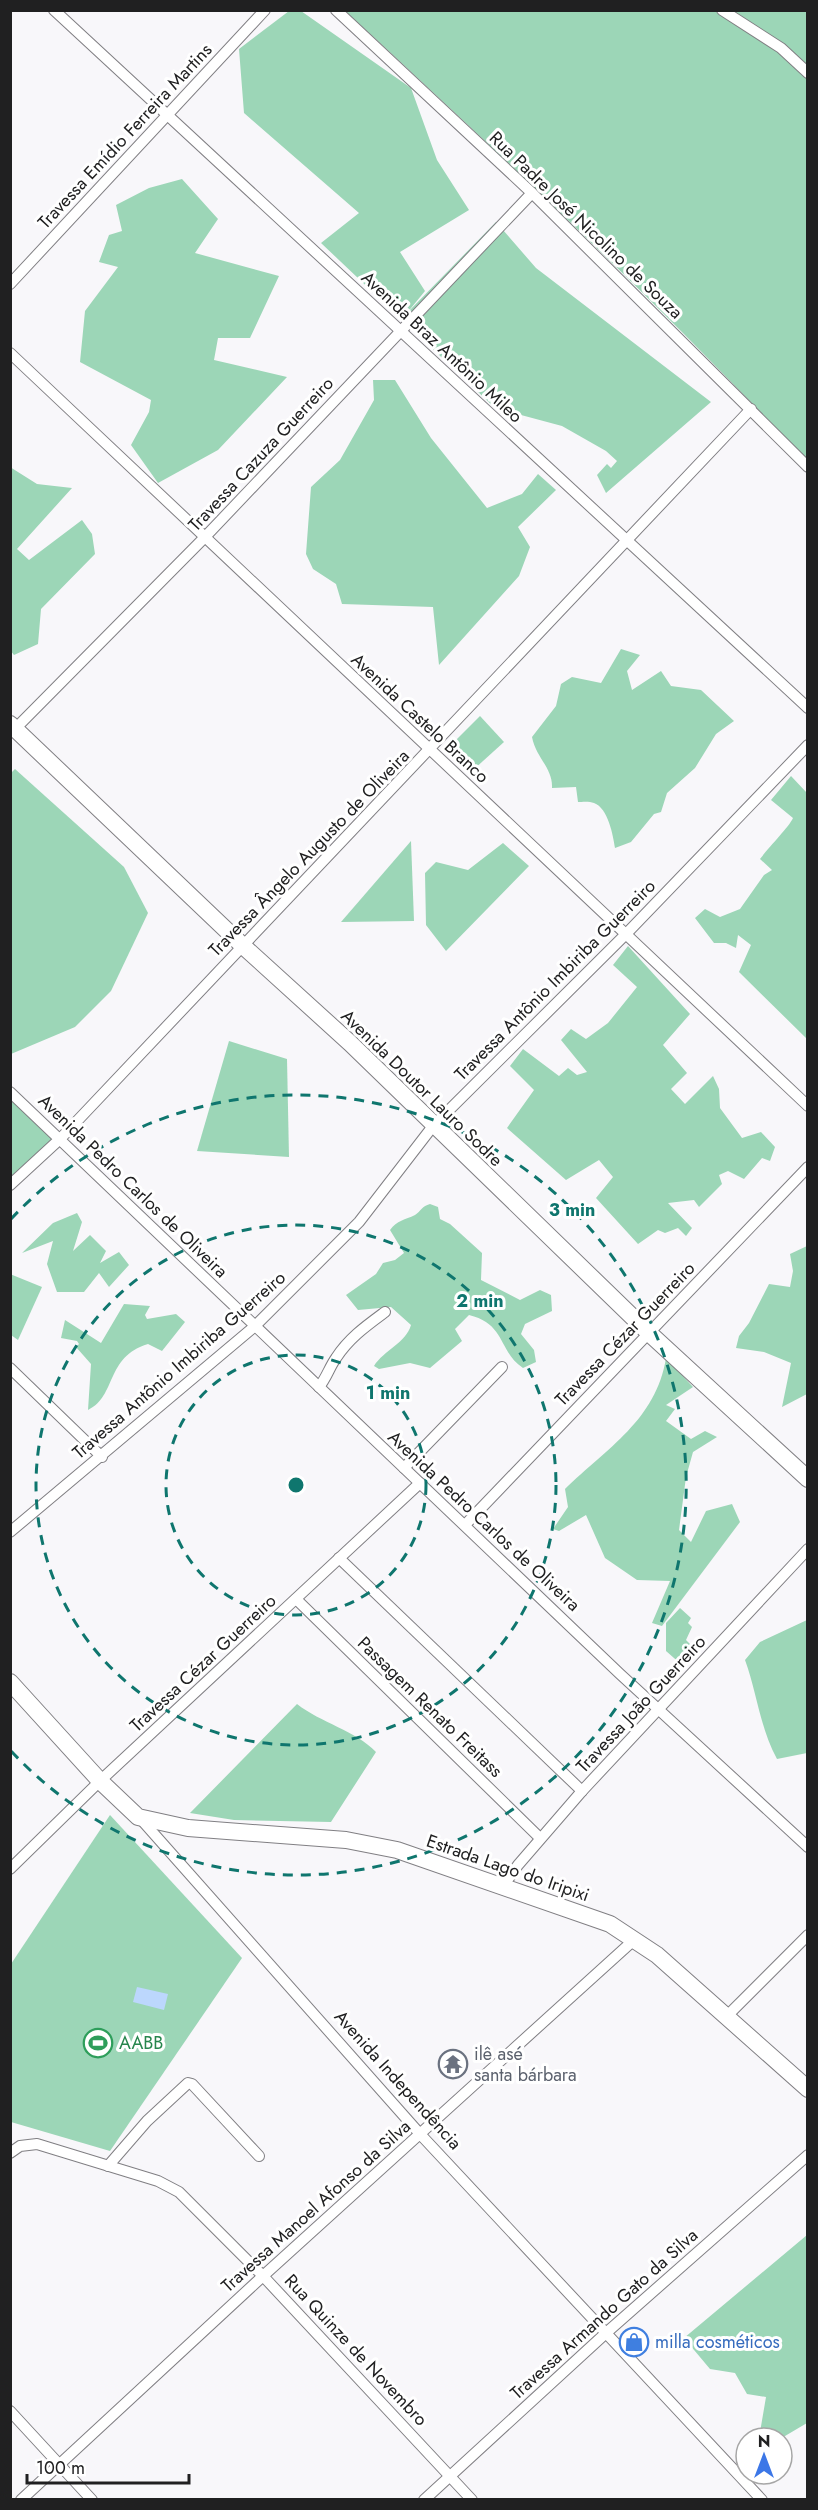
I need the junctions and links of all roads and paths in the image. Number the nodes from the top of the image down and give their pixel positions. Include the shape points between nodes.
1 (54, 10) edge
2 (265, 10) edge
3 (336, 10) edge
4 (722, 10) edge
5 (807, 73) edge
6 (166, 114) junction
7 (532, 193) junction
8 (10, 284) edge
9 (400, 330) junction
10 (10, 353) edge
11 (751, 409) junction
12 (807, 467) edge
13 (206, 537) junction
14 (628, 542) junction
15 (807, 708) edge
16 (12, 729) edge
17 (807, 745) edge
18 (430, 751) junction
19 (627, 933) junction
20 (242, 945) junction
21 (10, 1092) edge
22 (807, 1106) edge
23 (433, 1126) junction
24 (61, 1138) junction
25 (807, 1167) edge
26 (10, 1185) edge
27 (385, 1312) dead end
28 (255, 1326) junction
29 (649, 1333) junction
30 (502, 1367) dead end
31 (10, 1368) edge
32 (319, 1387) junction
33 (102, 1457) junction
34 (404, 1468) junction
35 (807, 1479) edge
36 (420, 1483) junction
37 (465, 1525) junction
38 (10, 1532) edge
39 (807, 1550) edge
40 (339, 1558) junction
41 (296, 1599) junction
42 (10, 1682) edge
43 (661, 1709) junction
44 (100, 1781) junction
45 (582, 1791) junction
46 (138, 1816) junction
47 (540, 1838) junction
48 (807, 1847) edge
49 (10, 1869) edge
50 (504, 1885) junction
51 (807, 1935) edge
52 (635, 1939) junction
53 (726, 2017) junction
54 (807, 2089) edge
55 (420, 2134) junction
56 (15, 2150) edge
57 (807, 2155) edge
58 (260, 2156) dead end
59 (108, 2166) junction
60 (263, 2276) junction
61 (606, 2333) junction
62 (10, 2411) edge
63 (60, 2464) junction
64 (450, 2475) junction
65 (21, 2499) edge
66 (92, 2499) edge
67 (424, 2499) edge
68 (472, 2499) edge
69 (762, 2499) edge

1 - 6 street, Avenida Braz Antônio Mileo
2 - 6 street, Travessa Emídio Ferreira Martins
3 - 7 street, Rua Padre José Nicolino de Souza
4 - 5 street via 781,48
6 - 8 street, Travessa Emídio Ferreira Martins
6 - 9 street, Avenida Braz Antônio Mileo
7 - 9 street, Travessa Cazuza Guerreiro
7 - 11 street, Rua Padre José Nicolino de Souza
9 - 13 street, Travessa Cazuza Guerreiro
9 - 14 street, Avenida Braz Antônio Mileo
10 - 13 street, Avenida Castelo Branco
11 - 12 street, Rua Padre José Nicolino de Souza
11 - 14 street, Travessa Ângelo Augusto de Oliveira
13 - 16 street, Travessa Cazuza Guerreiro
13 - 18 street, Avenida Castelo Branco
14 - 15 street, Avenida Braz Antônio Mileo
14 - 18 street, Travessa Ângelo Augusto de Oliveira
16 - 20 street, Avenida Doutor Lauro Sodre
17 - 19 street, Travessa Antônio Imbiriba Guerreiro
18 - 19 street, Avenida Castelo Branco
18 - 20 street, Travessa Ângelo Augusto de Oliveira
19 - 22 street, Avenida Castelo Branco
19 - 23 street, Travessa Antônio Imbiriba Guerreiro
20 - 23 street, Avenida Doutor Lauro Sodre via 350,1043
20 - 24 street, Travessa Ângelo Augusto de Oliveira
21 - 24 street, Avenida Pedro Carlos de Oliveira
23 - 28 street, Travessa Antônio Imbiriba Guerreiro via 358,1222
23 - 29 street, Avenida Doutor Lauro Sodre
24 - 26 street, Travessa Ângelo Augusto de Oliveira
24 - 28 street, Avenida Pedro Carlos de Oliveira
25 - 29 street, Travessa Cézar Guerreiro
27 - 32 street via 354,1335
28 - 32 street, Avenida Pedro Carlos de Oliveira
28 - 33 street, Travessa Antônio Imbiriba Guerreiro
29 - 35 street, Avenida Doutor Lauro Sodre
29 - 37 street, Travessa Cézar Guerreiro
30 - 34 street
31 - 33 street
32 - 34 street, Avenida Pedro Carlos de Oliveira
33 - 38 street, Travessa Antônio Imbiriba Guerreiro
34 - 36 street, Avenida Pedro Carlos de Oliveira
36 - 37 street, Avenida Pedro Carlos de Oliveira
36 - 40 street, Travessa Cézar Guerreiro
37 - 43 street, Avenida Pedro Carlos de Oliveira
39 - 43 street, Travessa João Guerreiro
40 - 41 street, Travessa Cézar Guerreiro
40 - 45 street
41 - 44 street, Travessa Cézar Guerreiro
41 - 47 street, Passagem Renato Freitass
42 - 44 street, Avenida Independência
43 - 45 street, Travessa João Guerreiro
43 - 48 street, Avenida Pedro Carlos de Oliveira
44 - 46 street, Avenida Independência
44 - 49 street, Travessa Cézar Guerreiro
45 - 47 street, Travessa João Guerreiro
46 - 50 street, Estrada Lago do Iripixi via 188,1828 346,1840 397,1850
46 - 55 street, Avenida Independência
47 - 50 street, Travessa João Guerreiro
50 - 52 street, Estrada Lago do Iripixi via 610,1924
51 - 53 street
52 - 53 street, Estrada Lago do Iripixi
52 - 55 street, Travessa Manoel Afonso da Silva
53 - 54 street, Estrada Lago do Iripixi
55 - 60 street, Travessa Manoel Afonso da Silva
55 - 61 street, Avenida Independência
56 - 59 street, Rua Quinze de Novembro via 38,2144
57 - 61 street, Travessa Armando Gato da Silva
58 - 59 street via 188,2083 147,2121
59 - 60 street, Rua Quinze de Novembro via 158,2181 179,2192
60 - 63 street, Travessa Manoel Afonso da Silva
60 - 64 street, Rua Quinze de Novembro
61 - 64 street, Travessa Armando Gato da Silva
61 - 69 street, Avenida Independência
62 - 63 street
63 - 65 street, Travessa Manoel Afonso da Silva
63 - 66 street
64 - 67 street, Travessa Armando Gato da Silva
64 - 68 street, Rua Quinze de Novembro

